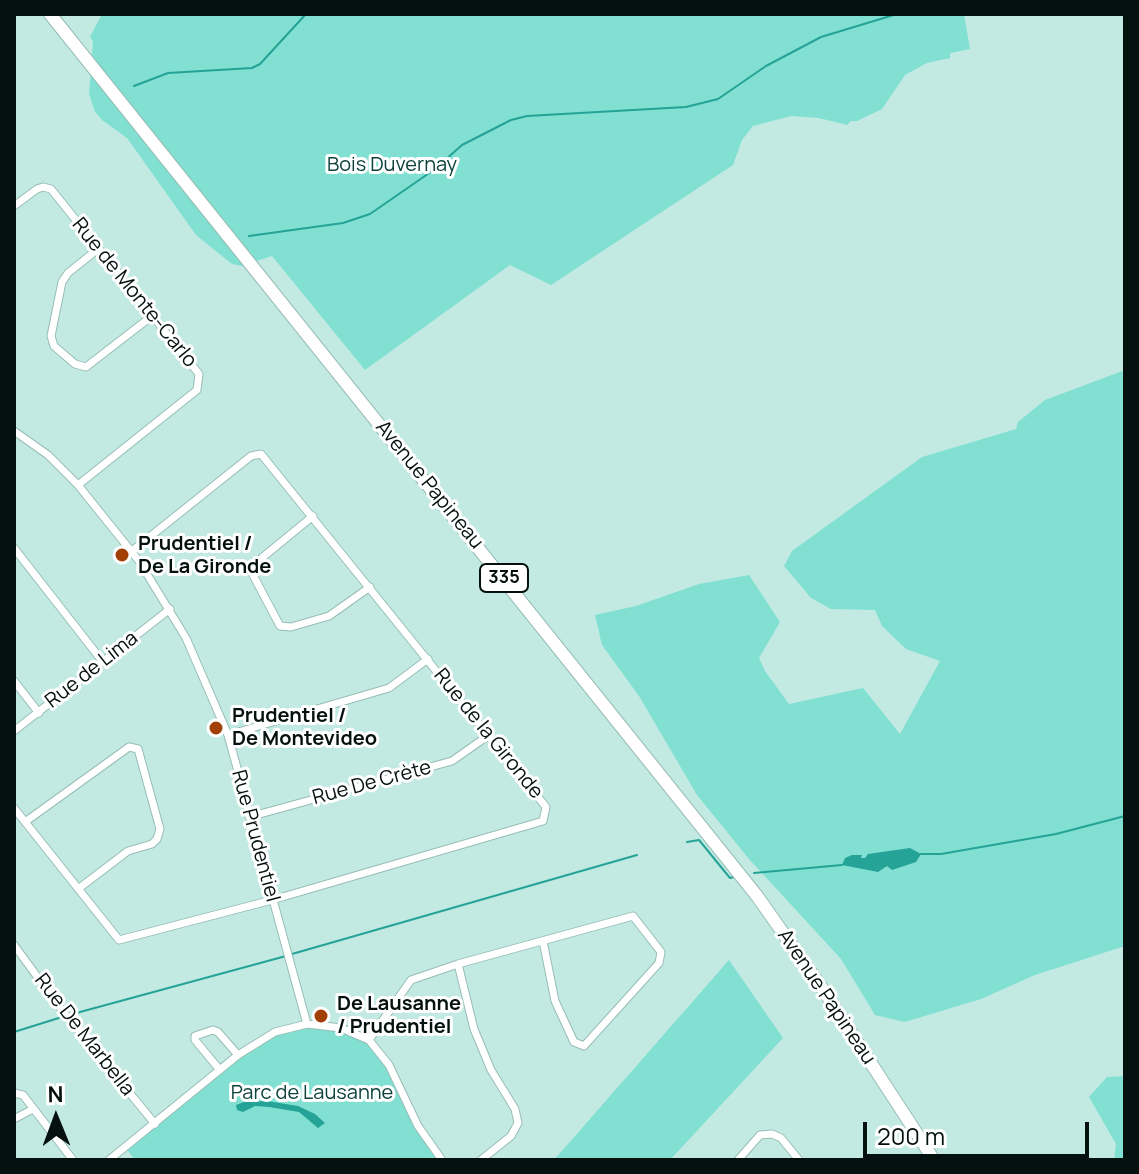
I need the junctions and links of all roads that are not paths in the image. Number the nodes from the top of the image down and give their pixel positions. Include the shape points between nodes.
1 (50, 14) edge
2 (14, 206) edge
3 (98, 249) junction
4 (152, 316) junction
5 (14, 431) edge
6 (78, 485) junction
7 (313, 516) junction
8 (14, 548) edge
9 (132, 551) junction
10 (370, 587) junction
11 (170, 609) junction
12 (428, 659) junction
13 (103, 662) junction
14 (14, 681) edge
15 (39, 713) junction
16 (14, 731) edge
17 (228, 735) junction
18 (489, 735) junction
19 (14, 808) edge
20 (249, 817) junction
21 (25, 822) junction
22 (78, 889) junction
23 (272, 900) junction
24 (543, 941) junction
25 (14, 945) edge
26 (24, 958) junction
27 (458, 964) junction
28 (14, 966) edge
29 (307, 1024) junction
30 (369, 1040) junction
31 (238, 1055) junction
32 (219, 1069) junction
33 (14, 1093) edge
34 (33, 1109) junction
35 (14, 1119) edge
36 (155, 1124) junction
37 (73, 1160) edge
38 (109, 1160) edge
39 (442, 1160) edge
40 (481, 1160) edge
41 (738, 1160) edge
42 (799, 1160) edge
43 (934, 1160) edge

1 - 43 highway, Avenue Papineau / 335 via 724,853 812,973
2 - 3 street, Rue de Monte-Carlo via 37,189 51,189
3 - 4 street, Rue de Monte-Carlo
3 - 4 street via 65,277 51,343 86,367
4 - 6 street, Rue de Monte-Carlo via 199,374 197,390
5 - 6 street, Rue Prudentiel
6 - 9 street, Rue Prudentiel
7 - 9 street, Rue de la Gironde via 257,454
7 - 10 street, Rue de la Gironde
7 - 10 street via 252,566 280,626 329,616
8 - 13 street
9 - 11 street, Rue Prudentiel
10 - 12 street, Rue de la Gironde
11 - 13 street, Rue de Lima
11 - 17 street, Rue Prudentiel
12 - 17 street via 389,688
12 - 18 street, Rue de la Gironde
13 - 15 street, Rue de Lima
14 - 15 street
15 - 16 street, Rue de Lima
17 - 20 street, Rue Prudentiel
18 - 20 street, Rue De Crète via 452,761
18 - 23 street, Rue de la Gironde via 546,807 543,821
19 - 21 street, Rue de la Gironde
20 - 23 street, Rue Prudentiel
21 - 22 street, Rue de la Gironde
21 - 22 street via 129,747 138,749 160,829 157,839 128,851
22 - 23 street, Rue de la Gironde via 119,940
23 - 29 street, Rue Prudentiel
24 - 24 street via 633,916 661,952 659,963 584,1046 574,1042 555,1001
24 - 27 street
25 - 26 street, Rue De Marbella
26 - 28 street
26 - 36 street, Rue De Marbella
27 - 30 street via 411,980
27 - 40 street via 474,1029 518,1123 511,1136
29 - 30 street via 341,1028
29 - 31 street via 275,1032
30 - 39 street via 389,1065 418,1126
31 - 32 street
31 - 32 street via 218,1032 197,1034 195,1040
32 - 36 street
33 - 34 street via 23,1095
34 - 35 street
34 - 37 street
36 - 38 street
41 - 42 street via 760,1135 772,1134

